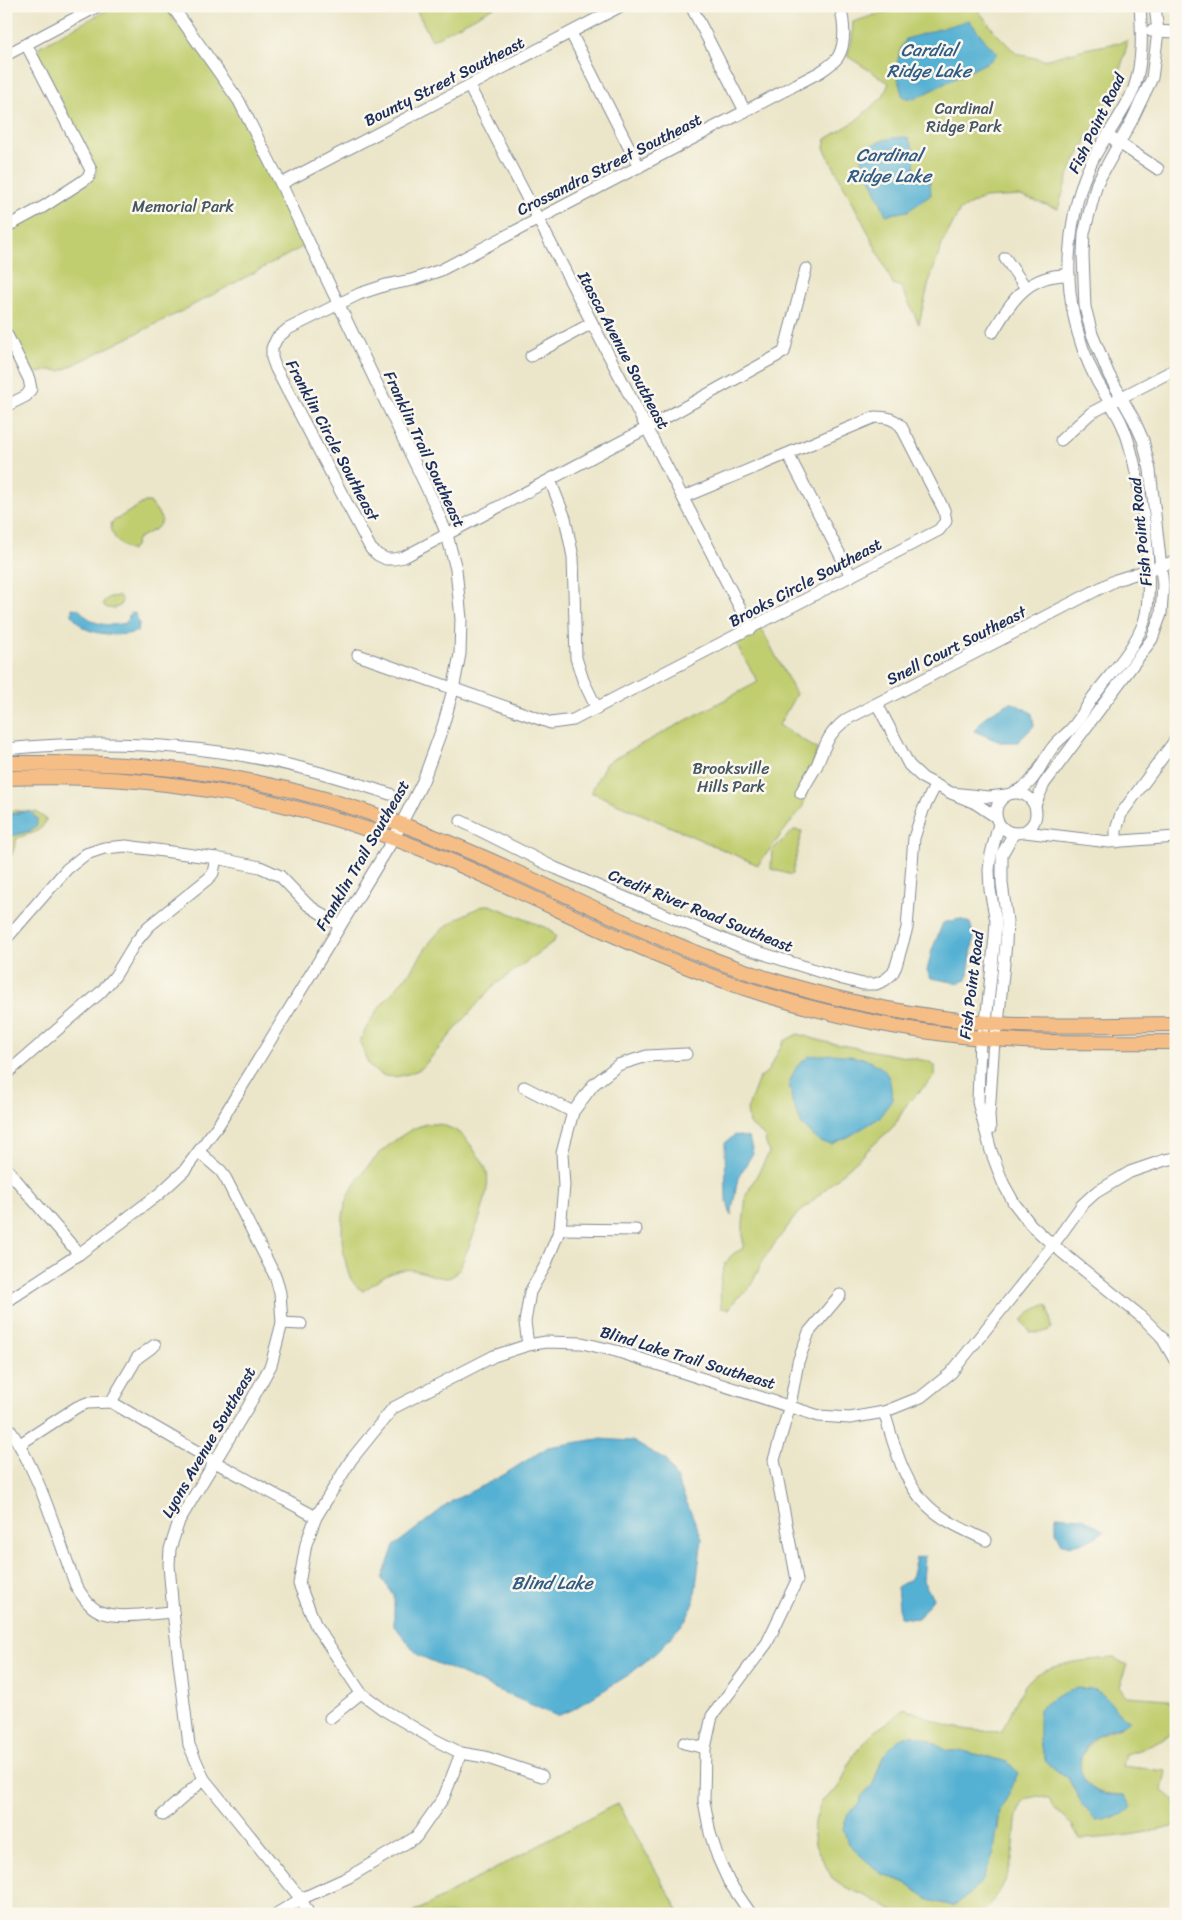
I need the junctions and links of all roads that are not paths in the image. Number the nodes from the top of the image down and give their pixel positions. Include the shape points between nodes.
1 (98, 6) edge
2 (172, 6) edge
3 (621, 6) edge
4 (691, 6) edge
5 (840, 6) edge
6 (1140, 6) edge
7 (1155, 6) edge
8 (1142, 30) junction
9 (1158, 32) junction
10 (1176, 32) edge
11 (571, 33) junction
12 (26, 44) junction
13 (6, 55) edge
14 (469, 86) junction
15 (745, 111) junction
16 (1108, 135) junction
17 (1119, 142) junction
18 (640, 167) junction
19 (1158, 169) dead end
20 (281, 184) junction
21 (538, 219) junction
22 (6, 227) edge
23 (1005, 258) dead end
24 (806, 268) dead end
25 (1069, 275) junction
26 (1026, 288) junction
27 (339, 303) junction
28 (592, 324) junction
29 (993, 332) dead end
30 (6, 333) edge
31 (531, 356) dead end
32 (1176, 369) edge
33 (1121, 396) junction
34 (1110, 403) junction
35 (6, 406) edge
36 (647, 428) junction
37 (1062, 440) dead end
38 (788, 454) junction
39 (550, 480) junction
40 (684, 498) junction
41 (447, 535) junction
42 (1176, 561) edge
43 (1160, 566) junction
44 (1148, 570) junction
45 (851, 576) junction
46 (751, 629) junction
47 (358, 656) dead end
48 (453, 690) junction
49 (877, 704) junction
50 (597, 709) junction
51 (1176, 739) edge
52 (6, 749) edge
53 (6, 763) edge
54 (6, 778) edge
55 (935, 786) junction
56 (801, 792) dead end
57 (951, 793) junction
58 (390, 794) dead end
59 (1010, 794) junction
60 (1036, 807) junction
61 (461, 821) dead end
62 (998, 821) junction
63 (401, 824) junction
64 (1019, 832) junction
65 (1050, 834) junction
66 (1176, 837) edge
67 (394, 838) junction
68 (1116, 842) junction
69 (216, 858) junction
70 (340, 926) junction
71 (6, 939) edge
72 (992, 1023) junction
73 (1176, 1024) edge
74 (987, 1039) junction
75 (1176, 1042) edge
76 (686, 1054) dead end
77 (6, 1074) edge
78 (524, 1087) dead end
79 (573, 1112) junction
80 (199, 1152) junction
81 (1176, 1158) edge
82 (6, 1168) edge
83 (560, 1228) junction
84 (636, 1230) dead end
85 (1053, 1245) junction
86 (78, 1254) junction
87 (840, 1295) dead end
88 (6, 1302) edge
89 (282, 1323) junction
90 (301, 1324) dead end
91 (528, 1344) junction
92 (155, 1345) dead end
93 (1176, 1362) edge
94 (111, 1402) junction
95 (790, 1405) junction
96 (884, 1412) junction
97 (6, 1424) edge
98 (20, 1444) junction
99 (215, 1462) junction
100 (316, 1517) junction
101 (986, 1540) dead end
102 (172, 1612) junction
103 (361, 1692) junction
104 (330, 1718) dead end
105 (684, 1743) dead end
106 (705, 1748) junction
107 (461, 1753) junction
108 (542, 1776) dead end
109 (204, 1778) junction
110 (164, 1815) dead end
111 (301, 1899) junction
112 (276, 1914) edge
113 (309, 1914) edge
114 (751, 1914) edge

1 - 12 street
2 - 20 street, Franklin Trail Southeast via 239,100
3 - 11 street, Bounty Street Southeast
4 - 15 street
5 - 15 street, Crossandra Street Southeast via 845,34 838,57 820,72
6 - 8 street, Fish Point Road
7 - 9 street, Fish Point Road
8 - 9 street
8 - 16 street, Fish Point Road via 1140,68 1133,90
9 - 10 street
9 - 17 street, Fish Point Road via 1152,78
11 - 14 street, Bounty Street Southeast
11 - 18 street
12 - 13 street
12 - 22 street via 91,170 90,176 83,181
14 - 20 street, Bounty Street Southeast
14 - 21 street, Itasca Avenue Southeast
15 - 18 street, Crossandra Street Southeast
16 - 17 street
16 - 25 street, Fish Point Road via 1090,164 1081,191 1073,223
17 - 19 street
17 - 33 street, Fish Point Road via 1097,183 1089,208 1084,233 1083,271 1085,307 1092,334
18 - 21 street, Crossandra Street Southeast
20 - 27 street, Franklin Trail Southeast
21 - 27 street, Crossandra Street Southeast via 442,270 386,285
21 - 28 street, Itasca Avenue Southeast
23 - 26 street
24 - 36 street via 784,352
25 - 26 street via 1046,276
25 - 34 street, Fish Point Road via 1072,308 1080,339
26 - 29 street via 1008,307
27 - 41 street, Franklin Trail Southeast
27 - 41 street, Franklin Circle Southeast via 277,338 272,348 276,369 378,555 386,559 404,557
28 - 31 street
28 - 36 street, Itasca Avenue Southeast
30 - 35 street via 31,388 26,396
32 - 33 street
33 - 34 street
33 - 43 street, Fish Point Road via 1143,440 1150,470
34 - 37 street via 1091,413
34 - 44 street, Fish Point Road via 1122,423 1137,474
36 - 39 street
36 - 40 street, Itasca Avenue Southeast
38 - 40 street, Brooks Circle Southeast
38 - 45 street
38 - 45 street, Brooks Circle Southeast via 875,417 886,417 901,426 944,510 946,521 939,530
39 - 41 street
39 - 50 street via 564,518 573,557 576,658
40 - 46 street, Itasca Avenue Southeast
41 - 48 street, Franklin Trail Southeast via 456,569 461,619 460,654
42 - 43 street, Snell Court Southeast
43 - 44 street, Snell Court Southeast
43 - 60 street, Fish Point Road via 1163,585 1161,614 1152,639 1044,784
44 - 49 street, Snell Court Southeast via 1116,580
44 - 59 street, Fish Point Road via 1148,603 1131,650 1092,698 1073,728 1054,746 1029,783
45 - 46 street, Brooks Circle Southeast
46 - 50 street, Brooks Circle Southeast
47 - 48 street, Brooks Circle Southeast
48 - 50 street, Brooks Circle Southeast via 551,723 573,720
48 - 63 street, Franklin Trail Southeast via 423,782
49 - 55 street via 909,764
49 - 56 street, Snell Court Southeast via 836,727
51 - 68 street via 1121,814
52 - 58 street via 141,745 200,750 304,768
53 - 63 main road via 139,766 202,773 275,786
54 - 67 main road via 103,778 201,788 271,802
55 - 57 street
55 - 61 street, Credit River Road Southeast via 914,838 907,928 896,966 892,974 876,984 843,979 738,946 555,868
57 - 59 street via 989,797
57 - 62 street via 975,803
59 - 60 street via 1027,795
59 - 62 street via 998,804
60 - 64 street via 1033,825
60 - 65 street
62 - 64 street via 1008,832
62 - 72 street, Fish Point Road via 989,870 996,921
63 - 67 street, Franklin Trail Southeast
63 - 72 main road via 454,844 685,948 770,979 875,1006
64 - 65 street
64 - 72 street, Fish Point Road via 1006,846 1002,860 1006,943
65 - 68 street
66 - 68 street
67 - 70 street, Franklin Trail Southeast
67 - 74 main road via 688,968 732,984 873,1022
69 - 70 street via 260,867 280,876 308,906
69 - 71 street via 126,846 86,854 67,869
69 - 77 street via 209,878 149,926 102,992
70 - 80 street, Franklin Trail Southeast
72 - 73 main road
72 - 74 street, Fish Point Road
74 - 75 main road
74 - 85 street, Fish Point Road via 978,1102 991,1151 1014,1203 1031,1225
76 - 79 street via 647,1056 618,1065 593,1085
78 - 79 street
79 - 83 street via 562,1153 564,1186
80 - 86 street, Franklin Trail Southeast via 160,1194
80 - 89 street, Lyons Avenue Southeast via 226,1179 272,1270 280,1293
81 - 85 street, Blind Lake Trail Southeast via 1130,1172 1095,1193 1071,1218
82 - 86 street
83 - 84 street
83 - 91 street via 545,1266 530,1292 525,1322
85 - 93 street, Fish Point Road via 1143,1318 1161,1336
85 - 96 street, Blind Lake Trail Southeast via 951,1373 921,1397
86 - 88 street, Franklin Trail Southeast
87 - 95 street via 809,1332 798,1362
89 - 90 street
89 - 99 street, Lyons Avenue Southeast via 276,1352 265,1378
91 - 95 street, Blind Lake Trail Southeast via 564,1342 600,1346
91 - 100 street, Blind Lake Trail Southeast via 494,1356 393,1408 351,1460
92 - 94 street via 137,1358
94 - 98 street via 87,1403 77,1407
94 - 99 street
95 - 96 street, Blind Lake Trail Southeast via 819,1416 850,1418
95 - 106 street via 774,1460 797,1580 767,1644 712,1716
96 - 101 street via 906,1477 926,1504 954,1525
97 - 98 street
98 - 102 street via 34,1472 76,1586 85,1600 103,1613 110,1614
99 - 100 street
99 - 102 street, Lyons Avenue Southeast via 179,1521 170,1548
100 - 103 street, Blind Lake Trail Southeast via 306,1544 299,1584 316,1626
102 - 109 street, Lyons Avenue Southeast via 189,1745
103 - 104 street
103 - 107 street, Blind Lake Trail Southeast via 384,1710
105 - 106 street
106 - 114 street via 704,1801 710,1833 729,1882
107 - 108 street, Blind Lake Trail Southeast via 485,1757
107 - 111 street via 444,1797 416,1837 349,1877
109 - 110 street
109 - 111 street, Lyons Avenue Southeast
111 - 112 street
111 - 113 street, Lyons Avenue Southeast

